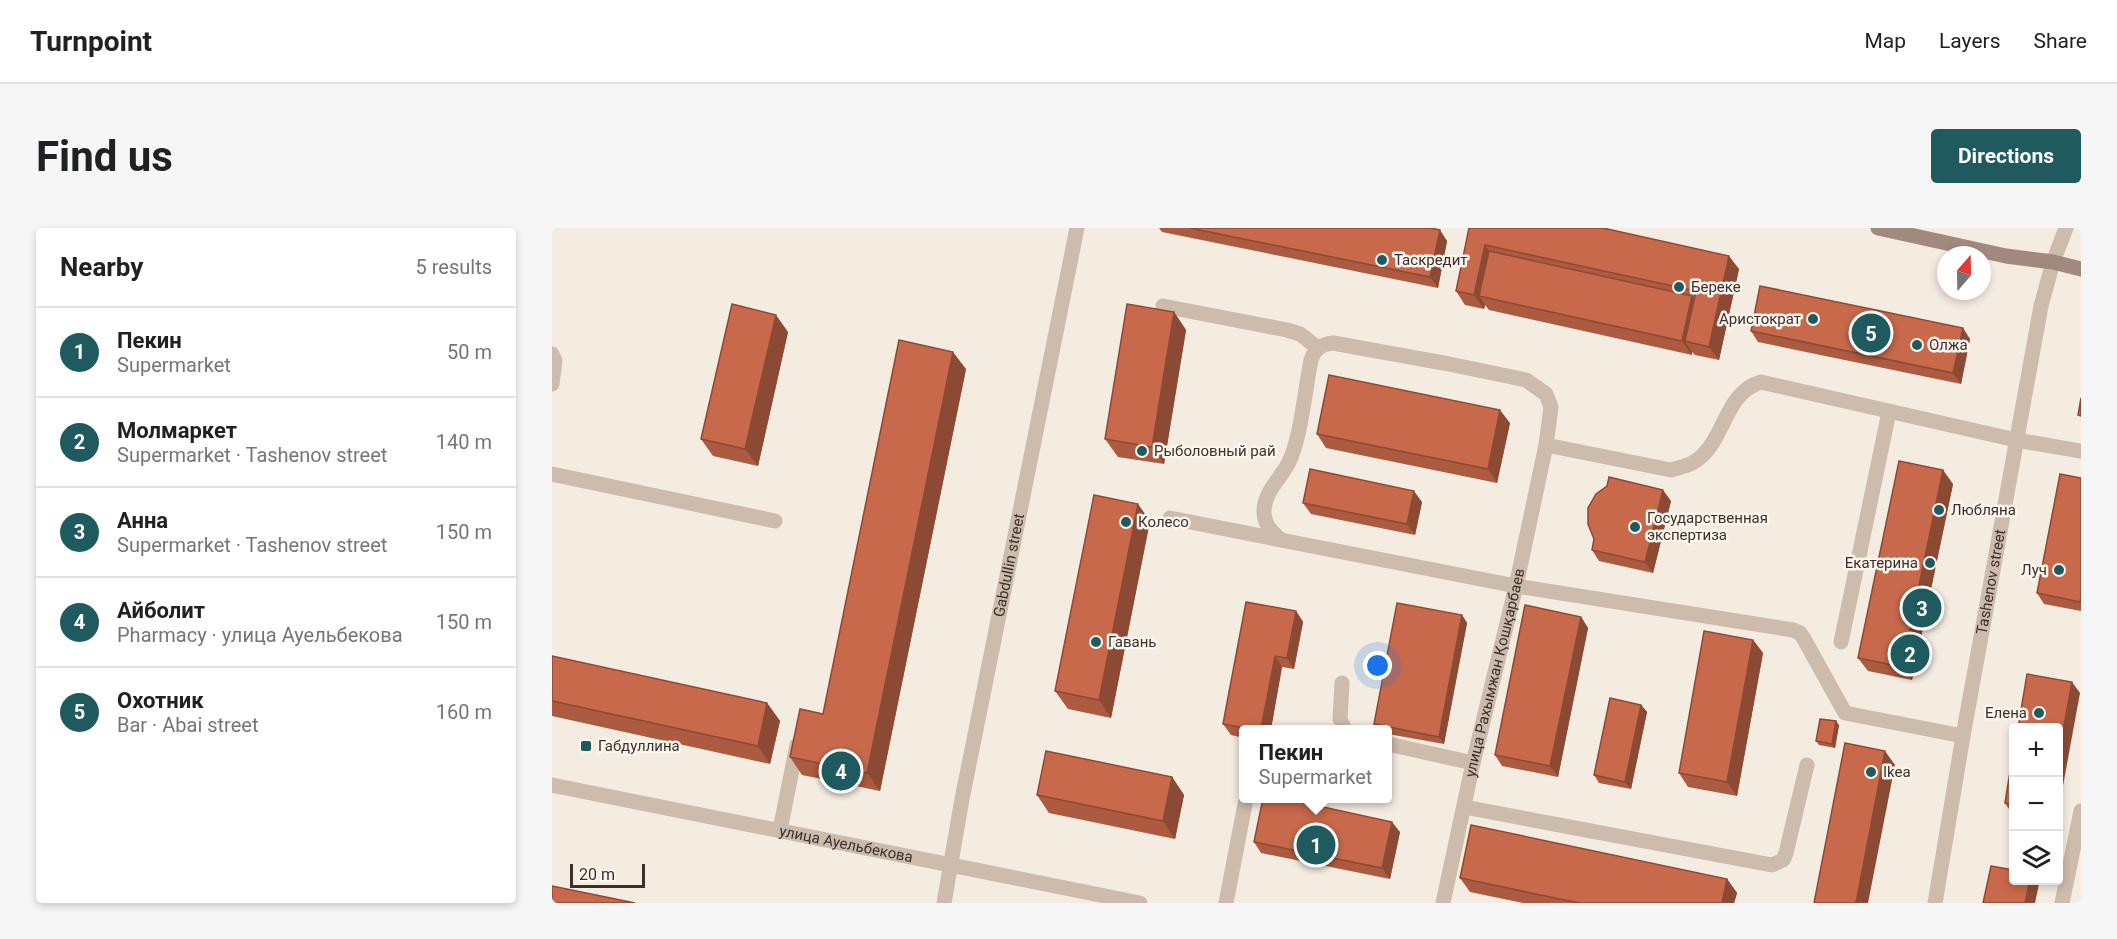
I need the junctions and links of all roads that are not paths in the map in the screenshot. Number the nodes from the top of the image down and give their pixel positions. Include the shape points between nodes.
1 (1077, 228) edge
2 (1878, 228) edge
3 (2066, 228) edge
4 (2053, 262) junction
5 (2081, 269) edge
6 (1163, 306) dead end
7 (1318, 348) junction
8 (552, 354) edge
9 (552, 384) edge
10 (1889, 412) junction
11 (2016, 440) junction
12 (1546, 445) junction
13 (2081, 451) edge
14 (552, 474) edge
15 (1170, 518) dead end
16 (775, 521) dead end
17 (1281, 540) junction
18 (1516, 586) junction
19 (1841, 642) dead end
20 (1342, 683) dead end
21 (1343, 725) edge
22 (800, 735) edge
23 (1963, 736) junction
24 (1392, 745) edge
25 (1473, 764) junction
26 (1807, 765) dead end
27 (552, 785) edge
28 (1245, 804) dead end
29 (1464, 807) junction
30 (2081, 811) edge
31 (780, 830) junction
32 (951, 866) junction
33 (944, 903) edge
34 (1140, 903) edge
35 (1226, 903) edge
36 (1443, 903) edge
37 (1935, 903) edge
38 (2062, 903) edge

1 - 32 street, Gabdullin street
2 - 4 main road via 2006,256
3 - 4 street, Tashenov street
4 - 5 main road
4 - 11 street, Tashenov street
6 - 7 street via 1287,330 1300,334
7 - 12 street, улица Рахымжан Қошқарбаев via 1333,344 1526,380 1546,394 1551,407
7 - 17 street via 1311,360 1294,451 1265,505 1269,530
8 - 9 street
10 - 11 street
10 - 12 street via 1761,381 1741,393 1706,452 1686,466 1671,470
10 - 19 street
11 - 13 street
11 - 23 street, Tashenov street
12 - 18 street, улица Рахымжан Қошқарбаев
14 - 16 street
15 - 17 street
17 - 18 street
18 - 23 street via 1793,630 1804,639 1845,713
18 - 25 street, улица Рахымжан Қошқарбаев
20 - 21 street
22 - 31 street
23 - 37 street, Tashenov street
24 - 25 street
25 - 29 street, улица Рахымжан Қошқарбаев
26 - 29 street via 1786,853 1783,860 1772,865
27 - 31 street, улица Ауельбекова
28 - 35 street
29 - 36 street, улица Рахымжан Қошқарбаев
30 - 38 street
31 - 32 street, улица Ауельбекова
32 - 33 street, Gabdullin street
32 - 34 street, улица Ауельбекова

